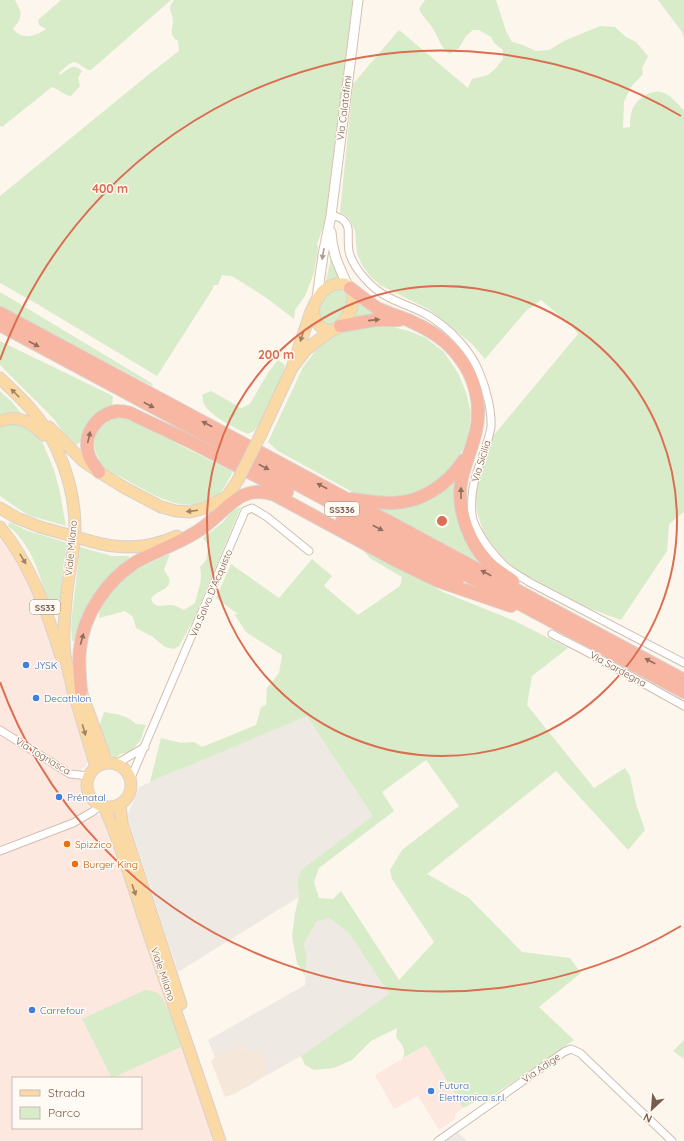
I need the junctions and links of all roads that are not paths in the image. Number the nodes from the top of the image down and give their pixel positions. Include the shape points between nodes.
1 (358, 0) edge
2 (331, 216) junction
3 (349, 287) junction
4 (316, 301) junction
5 (0, 313) edge
6 (408, 320) junction
7 (0, 325) edge
8 (335, 329) junction
9 (292, 368) junction
10 (0, 378) edge
11 (31, 409) junction
12 (0, 421) edge
13 (471, 448) junction
14 (58, 452) junction
15 (99, 472) junction
16 (228, 496) junction
17 (345, 499) junction
18 (0, 505) edge
19 (5, 511) edge
20 (0, 527) edge
21 (309, 551) dead end
22 (503, 603) junction
23 (545, 612) junction
24 (552, 634) dead end
25 (684, 664) edge
26 (684, 680) edge
27 (77, 692) junction
28 (684, 692) edge
29 (684, 706) edge
30 (0, 730) edge
31 (145, 747) junction
32 (112, 764) junction
33 (92, 771) junction
34 (130, 780) junction
35 (120, 804) junction
36 (102, 806) junction
37 (0, 851) edge
38 (220, 1141) edge
39 (226, 1141) edge
40 (438, 1141) edge
41 (672, 1141) edge

1 - 2 street, Via Calatafimi
2 - 3 street, Via Calatafimi via 333,250
2 -> 4 street, Via Calatafimi
2 - 25 street, Via Sicilia via 340,218 347,224 349,254 373,287 387,297 429,315 448,330 478,368 485,385 491,425 475,479 472,516 481,537 492,552 507,567 529,582
3 - 4 main road via 341,283 332,285 324,289
3 - 6 highway via 377,307
3 - 8 main road via 353,292 352,307 347,317
4 - 8 main road via 313,313 316,323 323,329
4 -> 9 main road
17 -> 5 highway, SS336
8 -> 6 highway via 375,320
6 - 13 highway via 450,345 468,369 476,391 478,408
7 -> 23 highway, SS336
8 - 9 main road via 305,351
9 - 16 main road, bridge
11 -> 10 main road, Viale Milano / SS33
11 - 14 main road, Viale Milano / SS33
11 - 15 main road via 83,461
12 - 14 main road via 15,418 27,421 44,435
13 - 17 highway via 448,480 417,498 384,503
23 -> 13 highway via 487,562 473,543 465,523 461,502 461,484
14 - 27 main road, Viale Milano / SS33 via 70,489 74,517 65,621
16 -> 15 main road via 205,508 190,512 176,511 161,507
15 -> 22 highway via 89,457 89,432 105,415 118,411 130,413
16 - 19 main road, bridge via 198,526 179,536 148,546 128,548 110,546 40,527
23 -> 17 highway, SS336
18 - 19 main road
20 -> 27 main road, Viale Milano / SS33 via 11,540 38,588
21 - 31 street, Via Salvo D'Acquisto via 267,517 252,508 245,512
22 - 23 highway
27 -> 22 highway via 80,647 86,625 92,610 111,584 136,562 196,532 234,500 251,492 263,491 275,495 438,581
26 -> 23 highway, SS336
23 - 28 highway, SS336
24 - 29 street, Via Sardegna
27 - 32 main road, Viale Milano
27 -> 33 main road, Viale Milano
30 - 33 street, Via Tognasca via 70,774
31 - 32 street
31 - 34 street, Via Salvo D'Acquisto
32 - 33 main road via 101,764
32 - 34 main road via 123,768
33 - 36 main road via 86,782 87,790 94,802
34 - 35 main road via 129,794
35 - 36 main road via 110,808
35 - 39 main road, Viale Milano via 122,823
36 - 37 street via 73,823
36 -> 38 main road, Viale Milano via 113,827
40 - 41 street, Via Adige via 571,1049 580,1053

